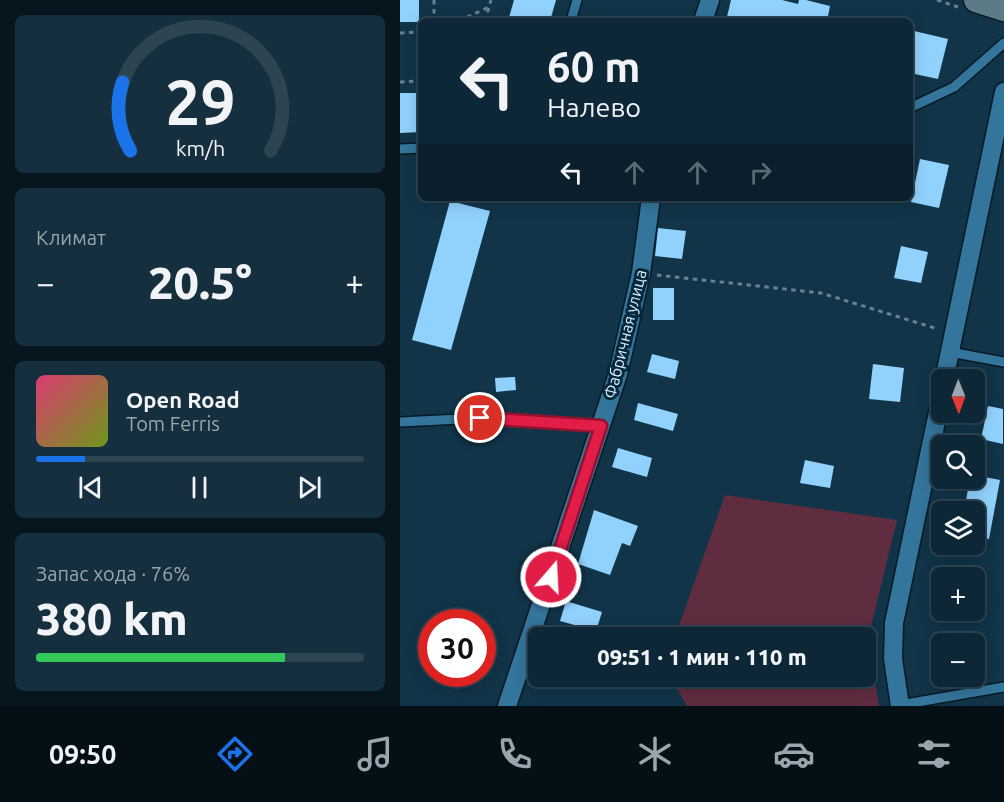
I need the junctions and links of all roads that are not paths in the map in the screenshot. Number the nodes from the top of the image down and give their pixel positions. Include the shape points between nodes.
1 (577, 0) edge
2 (710, 0) edge
3 (976, 0) edge
4 (1003, 9) edge
5 (572, 18) edge
6 (704, 18) edge
7 (1003, 43) edge
8 (1003, 92) edge
9 (913, 106) edge
10 (418, 148) edge
11 (400, 149) edge
12 (651, 201) edge
13 (952, 343) junction
14 (1003, 362) edge
15 (946, 369) edge
16 (400, 422) edge
17 (936, 423) edge
18 (601, 426) junction
19 (1003, 687) edge
20 (900, 705) edge
21 (508, 706) edge

1 - 5 lane
2 - 6 street
3 - 4 street
7 - 9 lane via 954,87
8 - 13 street
10 - 11 lane
12 - 18 street, Фабричная улица via 641,273 618,374
13 - 14 lane
13 - 15 street
16 - 18 lane via 480,418
17 - 20 street via 894,623 893,659
18 - 21 street, Фабричная улица
19 - 20 lane

